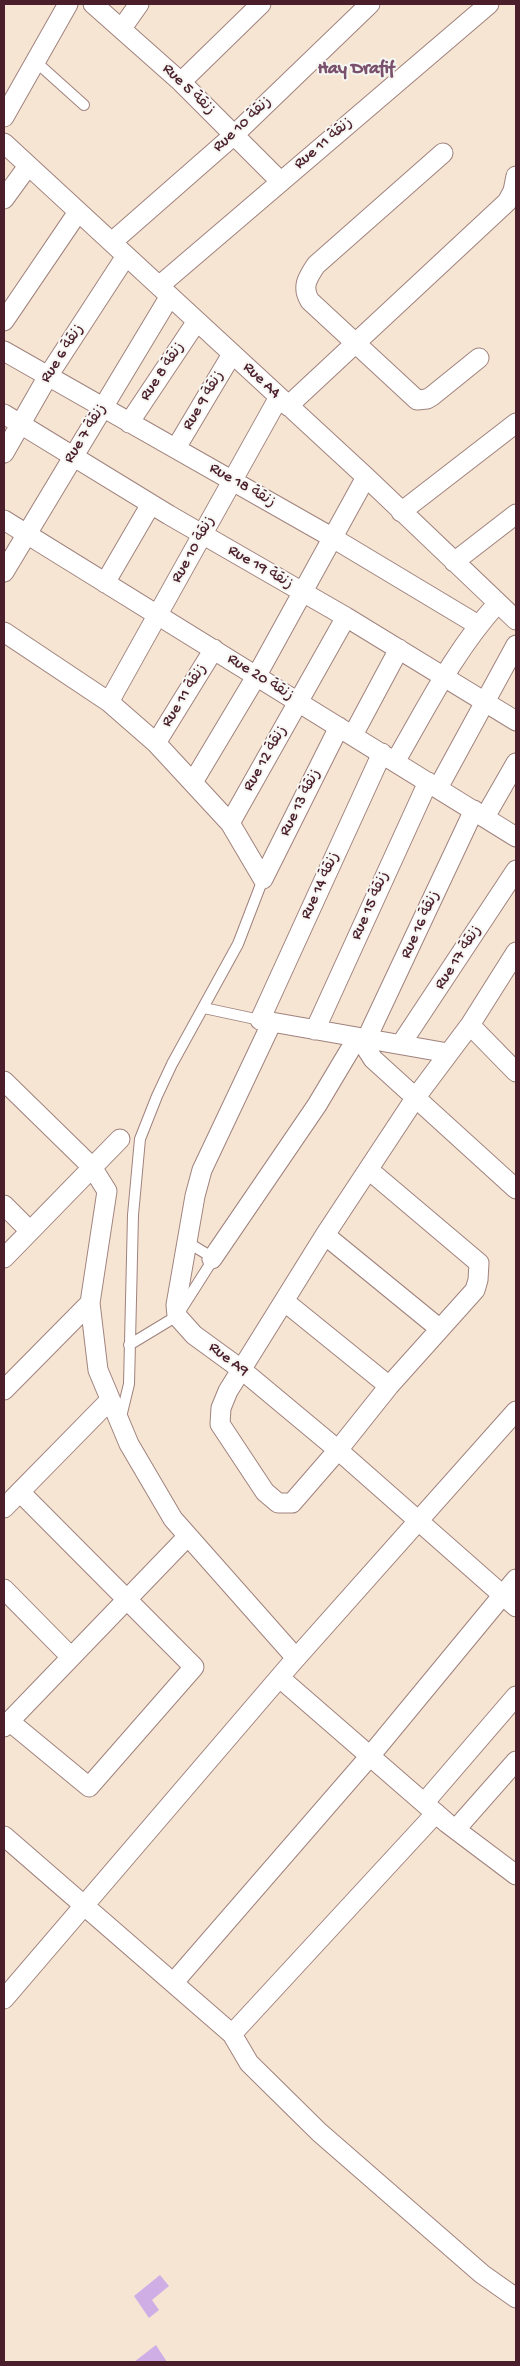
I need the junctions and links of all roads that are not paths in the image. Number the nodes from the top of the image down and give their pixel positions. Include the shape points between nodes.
1 (68, 4) edge
2 (93, 4) edge
3 (139, 4) edge
4 (261, 4) edge
5 (370, 4) edge
6 (489, 4) edge
7 (122, 28) junction
8 (36, 61) junction
9 (181, 82) junction
10 (84, 105) dead end
11 (4, 117) edge
12 (234, 135) junction
13 (4, 143) edge
14 (443, 153) dead end
15 (28, 166) junction
16 (280, 181) junction
17 (515, 188) edge
18 (4, 199) edge
19 (78, 212) junction
20 (112, 242) junction
21 (126, 256) junction
22 (164, 291) junction
23 (4, 321) edge
24 (197, 321) junction
25 (355, 342) junction
26 (4, 351) edge
27 (232, 354) junction
28 (479, 358) dead end
29 (48, 376) junction
30 (283, 402) junction
31 (102, 408) junction
32 (4, 414) edge
33 (129, 423) junction
34 (516, 423) edge
35 (20, 424) junction
36 (176, 448) junction
37 (4, 453) edge
38 (72, 456) junction
39 (366, 478) junction
40 (231, 480) junction
41 (151, 504) junction
42 (401, 512) junction
43 (516, 514) edge
44 (4, 520) edge
45 (26, 534) junction
46 (203, 535) junction
47 (334, 538) junction
48 (454, 562) junction
49 (4, 572) edge
50 (105, 583) junction
51 (302, 592) junction
52 (510, 611) edge
53 (158, 614) junction
54 (346, 617) junction
55 (478, 625) junction
56 (4, 632) edge
57 (516, 645) edge
58 (214, 649) junction
59 (399, 649) junction
60 (257, 675) junction
61 (443, 677) junction
62 (299, 701) junction
63 (109, 702) junction
64 (484, 702) junction
65 (516, 721) edge
66 (346, 731) junction
67 (156, 743) junction
68 (389, 757) junction
69 (516, 762) edge
70 (193, 782) junction
71 (433, 785) junction
72 (480, 814) junction
73 (230, 822) junction
74 (516, 837) edge
75 (516, 870) edge
76 (263, 879) junction
77 (516, 952) edge
78 (204, 1008) junction
79 (266, 1021) junction
80 (470, 1025) junction
81 (316, 1030) junction
82 (362, 1039) junction
83 (401, 1044) junction
84 (448, 1053) junction
85 (516, 1072) edge
86 (4, 1081) edge
87 (416, 1097) junction
88 (120, 1139) dead end
89 (92, 1167) junction
90 (369, 1170) junction
91 (516, 1189) edge
92 (4, 1205) edge
93 (30, 1231) junction
94 (325, 1235) junction
95 (187, 1242) junction
96 (4, 1258) edge
97 (212, 1259) junction
98 (284, 1301) junction
99 (90, 1303) junction
100 (177, 1316) junction
101 (440, 1329) junction
102 (129, 1345) junction
103 (242, 1370) junction
104 (389, 1386) junction
105 (4, 1390) edge
106 (110, 1400) junction
107 (516, 1411) edge
108 (120, 1421) junction
109 (338, 1450) junction
110 (20, 1492) junction
111 (4, 1508) edge
112 (419, 1522) junction
113 (188, 1536) junction
114 (516, 1579) edge
115 (127, 1599) junction
116 (7, 1600) edge
117 (509, 1600) edge
118 (71, 1657) junction
119 (296, 1658) junction
120 (280, 1678) junction
121 (516, 1696) edge
122 (7, 1724) edge
123 (370, 1756) junction
124 (516, 1761) edge
125 (430, 1808) junction
126 (456, 1829) junction
127 (4, 1836) edge
128 (516, 1875) edge
129 (84, 1906) junction
130 (174, 1982) junction
131 (4, 1999) edge
132 (232, 2034) junction
133 (516, 2298) edge

1 - 8 street
2 - 7 street, Rue 5 زنقة
3 - 7 street
4 - 9 street
5 - 12 street, Rue 10 زنقة
6 - 16 street, Rue 11 زنقة
7 - 9 street, Rue 5 زنقة
8 - 10 lane
8 - 11 street
9 - 12 street, Rue 5 زنقة
12 - 16 street, Rue 5 زنقة
12 - 20 street, Rue 10 زنقة
13 - 15 street, Rue A4
14 - 25 street via 316,265 306,280 310,301
15 - 18 street
15 - 19 street, Rue A4
16 - 22 street, Rue 11 زنقة
17 - 25 street, Rue 10 زنقة via 496,212
19 - 20 street, Rue A4
19 - 23 street
20 - 21 street, Rue A4
21 - 22 street, Rue A4
21 - 29 street, Rue 6 زنقة
22 - 24 street, Rue A4
22 - 31 street, Rue 7 زنقة
24 - 27 street, Rue A4
24 - 33 street, Rue 8 زنقة
25 - 28 street via 417,400 432,396
25 - 30 street, Rue 10 زنقة
26 - 29 street, Rue 18 زنقة
27 - 30 street, Rue A4
27 - 36 street, Rue 9 زنقة
29 - 31 street, Rue 18 زنقة
29 - 35 street, Rue 6 زنقة
30 - 39 street, Rue A4
30 - 40 street, Rue 10 زنقة
31 - 33 street, Rue 18 زنقة
31 - 38 street, Rue 7 زنقة
32 - 35 street, Rue 19 زنقة
33 - 36 street, Rue 18 زنقة
34 - 42 street
35 - 37 street, Rue 6 زنقة
35 - 38 street, Rue 19 زنقة
36 - 40 street, Rue 18 زنقة
38 - 41 street, Rue 19 زنقة
38 - 45 street, Rue 7 زنقة
39 - 42 street, Rue A4
39 - 47 street
40 - 46 street, Rue 10 زنقة
40 - 47 street, Rue 18 زنقة
41 - 46 street, Rue 19 زنقة
41 - 50 street
42 - 48 street, Rue A4
43 - 48 street
44 - 45 street, Rue 20 زنقة
45 - 49 street, Rue 7 زنقة
45 - 50 street, Rue 20 زنقة
46 - 51 street, Rue 19 زنقة
46 - 53 street, Rue 10 زنقة
47 - 51 street
47 - 55 street, Rue 18 زنقة
48 - 52 street, Rue A4
50 - 53 street, Rue 20 زنقة
51 - 54 street, Rue 19 زنقة
51 - 60 street
52 - 55 street, Rue 14 زنقة
53 - 58 street, Rue 20 زنقة
53 - 63 street, Rue 10 زنقة
54 - 59 street, Rue 19 زنقة
54 - 62 street, Rue 12 زنقة
55 - 61 street, Rue 14 زنقة
56 - 63 street
57 - 64 street, Rue 15 زنقة
58 - 60 street, Rue 20 زنقة
58 - 67 street, Rue 11 زنقة
59 - 61 street, Rue 19 زنقة
59 - 66 street, Rue 13 زنقة
60 - 62 street, Rue 20 زنقة
60 - 70 street
61 - 64 street, Rue 19 زنقة
61 - 68 street, Rue 14 زنقة
62 - 66 street, Rue 20 زنقة
62 - 73 street, Rue 12 زنقة
63 - 67 street
64 - 65 street, Rue 19 زنقة
64 - 71 street, Rue 15 زنقة
66 - 68 street, Rue 20 زنقة
66 - 76 street, Rue 13 زنقة
67 - 70 street
68 - 71 street, Rue 20 زنقة
68 - 79 street, Rue 14 زنقة
69 - 72 street, Rue 16 زنقة
70 - 73 street
71 - 72 street, Rue 20 زنقة
71 - 81 street, Rue 15 زنقة
72 - 74 street, Rue 20 زنقة
72 - 82 street, Rue 16 زنقة
73 - 76 street
75 - 83 street, Rue 17 زنقة
76 - 78 lane via 238,944
77 - 80 street
78 - 79 lane
78 - 102 lane via 157,1096 140,1139 133,1215
79 - 81 street
79 - 95 street via 202,1170
80 - 84 street
80 - 85 street
81 - 82 street
82 - 83 street
82 - 87 street via 373,1059
82 - 97 street, Rue 16 زنقة
83 - 84 street
84 - 87 street
86 - 89 street
87 - 90 street
87 - 91 street
88 - 89 street
89 - 93 street
89 - 99 street via 107,1191
90 - 94 street
90 - 101 street via 479,1264 474,1290
92 - 93 street
93 - 96 street
94 - 98 street
94 - 101 street
95 - 97 lane
95 - 100 street
97 - 100 lane
98 - 103 street
98 - 104 street
99 - 105 street
99 - 106 street via 98,1370
100 - 102 lane
100 - 103 street, Rue A9 via 194,1335
101 - 104 street
102 - 108 lane via 129,1384
103 - 109 street, Rue A9
103 - 109 street via 224,1400 220,1424 272,1499 278,1503 292,1503
104 - 109 street
106 - 108 street
106 - 110 street
107 - 112 street
108 - 113 street via 129,1444 173,1519
109 - 112 street, Rue A9
110 - 111 street
110 - 115 street
112 - 117 street, Rue A9
112 - 119 street
113 - 115 street
113 - 119 street
114 - 117 street
115 - 118 street
115 - 122 street via 194,1667 89,1786
116 - 118 street
117 - 123 street
118 - 122 street
119 - 120 street
120 - 123 street
120 - 129 street
121 - 125 street
123 - 125 street
123 - 130 street
124 - 126 street
125 - 126 street
125 - 132 street
126 - 128 street
127 - 129 street
129 - 130 street
129 - 131 street
130 - 132 street
132 - 133 street via 249,2063 319,2132 482,2274

